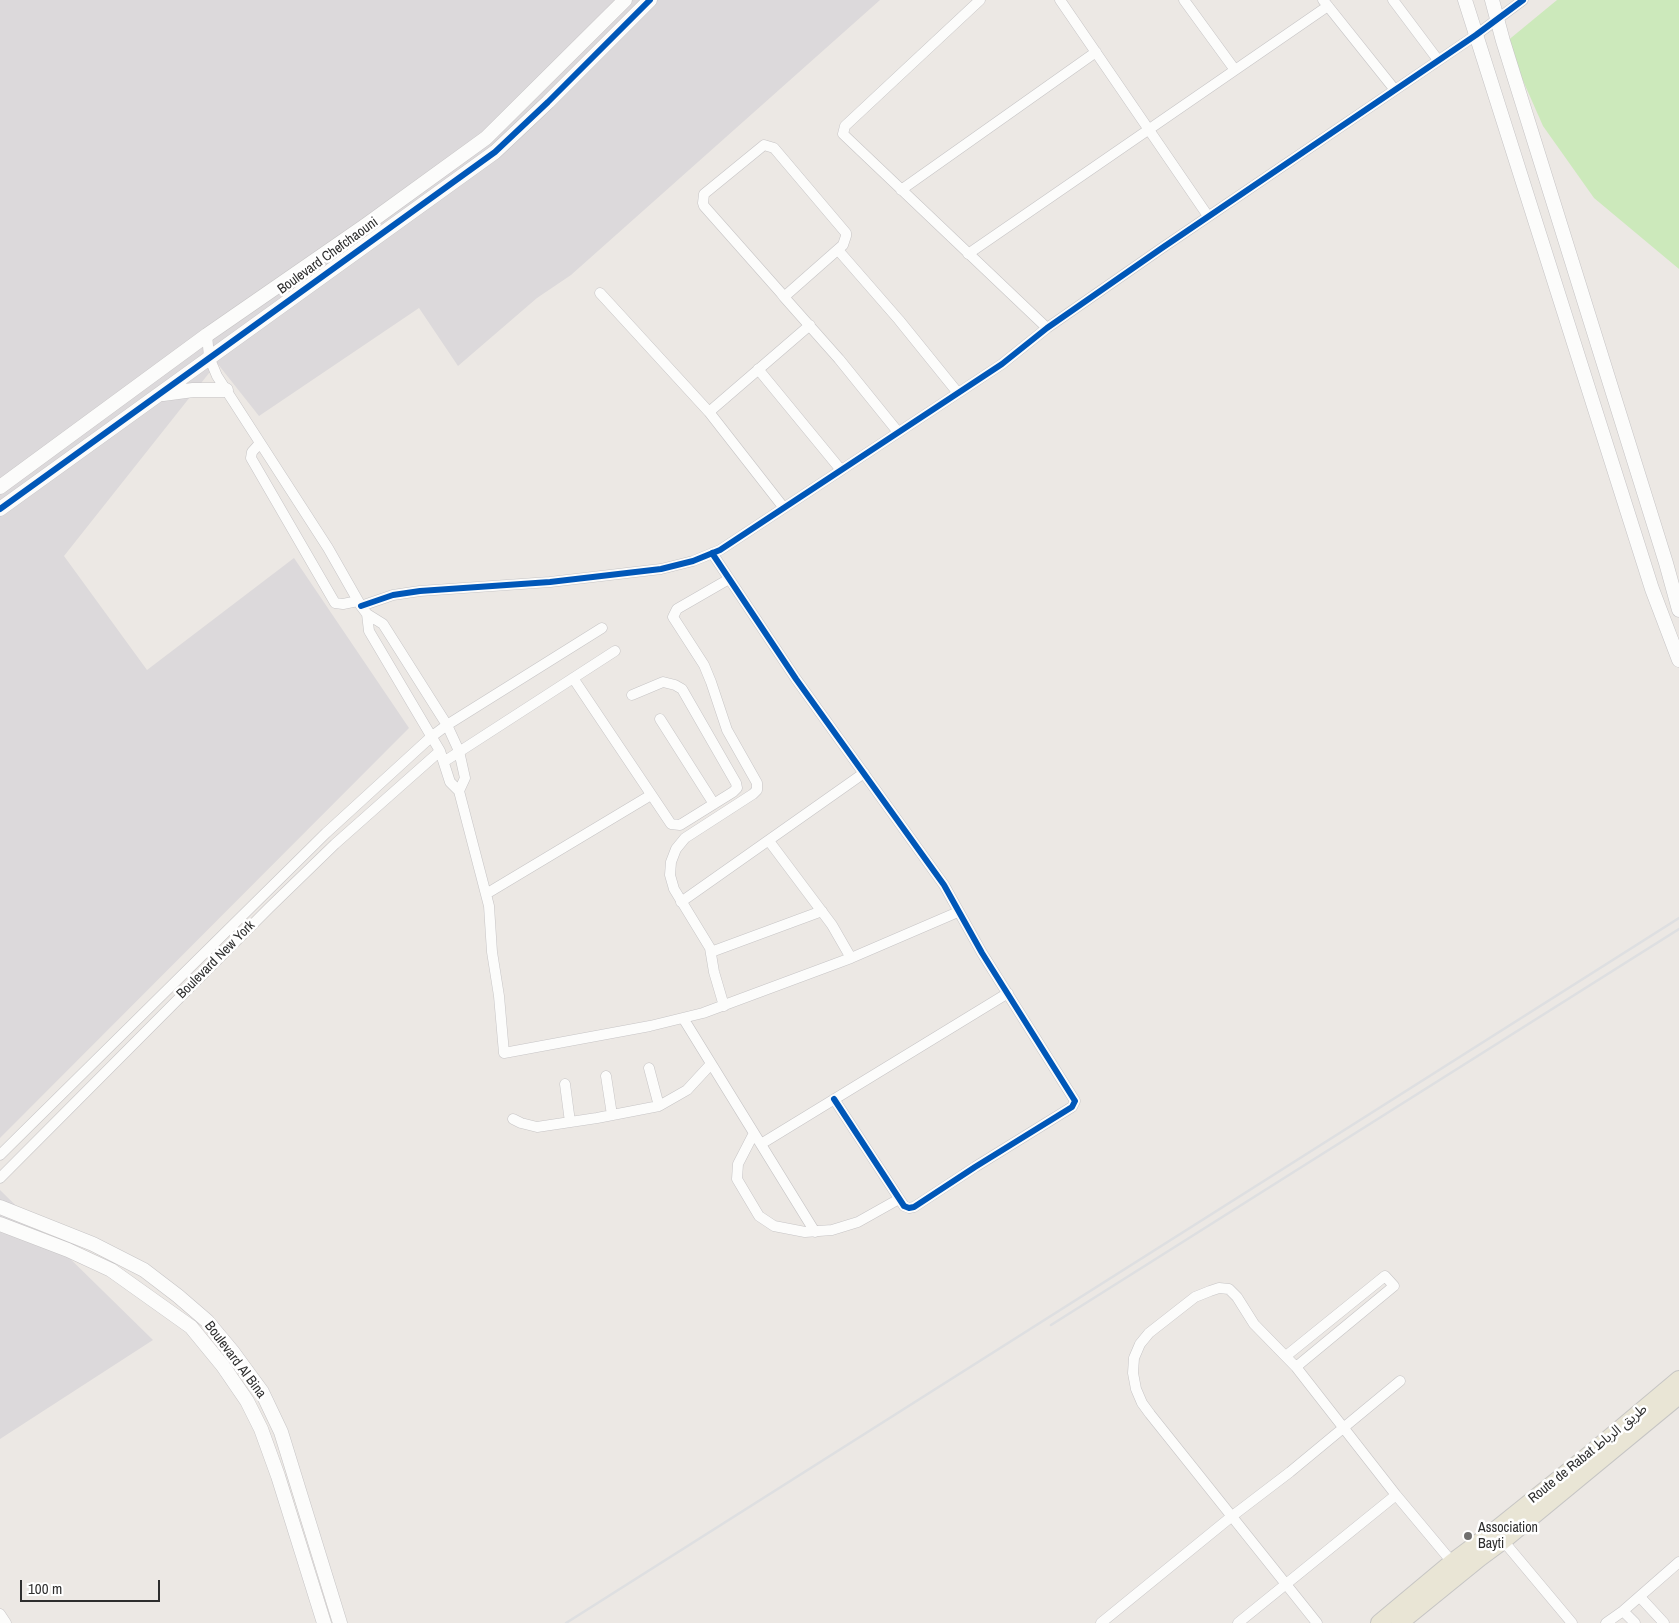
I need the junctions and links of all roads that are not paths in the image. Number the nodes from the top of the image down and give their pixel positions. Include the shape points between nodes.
1 (625, 0) edge
2 (650, 0) edge
3 (980, 0) edge
4 (1060, 0) edge
5 (1184, 0) edge
6 (1393, 0) edge
7 (1465, 0) edge
8 (1492, 0) edge
9 (1523, 0) edge
10 (1326, 3) edge
11 (1497, 20) junction
12 (1476, 36) junction
13 (1096, 52) junction
14 (1438, 60) junction
15 (1235, 70) junction
16 (1395, 90) junction
17 (1150, 129) junction
18 (901, 190) junction
19 (1208, 216) junction
20 (838, 250) junction
21 (968, 254) junction
22 (600, 293) dead end
23 (784, 297) junction
24 (810, 325) junction
25 (1047, 328) junction
26 (207, 335) junction
27 (209, 357) junction
28 (758, 370) junction
29 (226, 390) junction
30 (958, 393) junction
31 (160, 394) junction
32 (709, 412) junction
33 (898, 432) junction
34 (64, 441) junction
35 (260, 443) junction
36 (75, 456) junction
37 (841, 470) junction
38 (0, 487) edge
39 (784, 508) junction
40 (0, 509) edge
41 (712, 553) junction
42 (729, 579) junction
43 (362, 607) junction
44 (1679, 610) edge
45 (602, 628) dead end
46 (615, 651) dead end
47 (1679, 660) edge
48 (573, 678) junction
49 (632, 695) dead end
50 (660, 719) dead end
51 (447, 725) junction
52 (431, 738) junction
53 (440, 751) junction
54 (459, 751) junction
55 (444, 762) junction
56 (864, 773) junction
57 (460, 791) junction
58 (651, 795) junction
59 (714, 804) junction
60 (326, 834) junction
61 (769, 840) junction
62 (335, 844) junction
63 (486, 894) junction
64 (260, 898) junction
65 (681, 902) junction
66 (269, 908) junction
67 (822, 911) junction
68 (958, 912) junction
69 (711, 952) junction
70 (851, 958) junction
71 (1008, 993) junction
72 (724, 1006) junction
73 (683, 1018) junction
74 (134, 1023) junction
75 (145, 1032) junction
76 (711, 1064) junction
77 (649, 1068) dead end
78 (606, 1076) dead end
79 (565, 1084) dead end
80 (834, 1099) junction
81 (659, 1106) junction
82 (612, 1115) junction
83 (513, 1119) dead end
84 (570, 1122) junction
85 (754, 1133) junction
86 (761, 1144) junction
87 (0, 1155) edge
88 (0, 1178) edge
89 (899, 1199) junction
90 (0, 1207) edge
91 (0, 1224) edge
92 (815, 1232) junction
93 (1342, 1310) junction
94 (1351, 1321) junction
95 (1286, 1356) junction
96 (1296, 1367) junction
97 (1679, 1379) edge
98 (1400, 1381) dead end
99 (1679, 1396) edge
100 (1344, 1428) junction
101 (1396, 1495) junction
102 (1231, 1517) junction
103 (1499, 1536) junction
104 (1452, 1562) junction
105 (1679, 1562) edge
106 (1286, 1585) junction
107 (1640, 1597) junction
108 (1623, 1611) junction
109 (0, 1614) edge
110 (6, 1623) edge
111 (324, 1623) edge
112 (340, 1623) edge
113 (1101, 1623) edge
114 (1238, 1623) edge
115 (1316, 1623) edge
116 (1379, 1623) edge
117 (1400, 1623) edge
118 (1572, 1623) edge
119 (1606, 1623) edge
120 (1635, 1623) edge
121 (1664, 1623) edge

1 - 26 street, Boulevard Chefchaouni via 486,138
2 - 27 street, Boulevard Chefchaouni via 495,152
3 - 18 street via 845,126 843,134
4 - 13 street
5 - 15 street
6 - 14 street
7 - 12 street
8 - 11 street
9 - 11 street
10 - 15 street
10 - 16 street
11 - 12 street
11 - 44 street
12 - 14 street
12 - 47 street via 1652,589
13 - 17 street
13 - 18 street
14 - 16 street
15 - 17 street
16 - 19 street
17 - 19 street
17 - 21 street
18 - 21 street
19 - 25 street
20 - 23 street
20 - 23 street via 845,242 846,233 771,146 761,146 704,194 704,206
20 - 30 street
21 - 25 street
22 - 32 street
23 - 24 street
24 - 28 street
24 - 33 street
25 - 30 street via 1002,364
26 - 27 street
26 - 34 street, Boulevard Chefchaouni
27 - 29 street
27 - 31 street, Boulevard Chefchaouni
28 - 32 street
28 - 37 street
29 - 31 street
29 - 35 street
30 - 33 street
31 - 36 street, Boulevard Chefchaouni
32 - 39 street
33 - 37 street
34 - 36 street
34 - 38 street, Boulevard Chefchaouni
35 - 43 street
35 - 43 street via 251,458 335,603
36 - 40 street, Boulevard Chefchaouni
37 - 39 street
39 - 41 street
41 - 42 street
41 - 43 street via 661,570 550,582 420,590 393,595
42 - 56 street
42 - 65 street via 677,609 673,617 704,665 727,730 758,787 753,794 686,838 676,849 670,876
43 - 51 street via 383,624
43 - 52 street via 370,631
45 - 51 street, Boulevard New York
46 - 48 street
48 - 54 street
48 - 58 street
49 - 59 street via 663,682 685,692 736,783 734,792
50 - 59 street
51 - 52 street, Boulevard New York
51 - 54 street
52 - 53 street
52 - 60 street, Boulevard New York
53 - 55 street
53 - 62 street, Boulevard New York
54 - 55 street
54 - 57 street via 465,778
55 - 57 street via 450,782
56 - 61 street
56 - 68 street via 944,885
57 - 63 street
58 - 59 street via 674,825
58 - 63 street
60 - 62 street
60 - 64 street, Boulevard New York
61 - 65 street
61 - 67 street
62 - 66 street, Boulevard New York
63 - 73 street via 504,1053
64 - 66 street
64 - 74 street, Boulevard New York
65 - 69 street
66 - 75 street, Boulevard New York
67 - 69 street
67 - 70 street
68 - 70 street
68 - 71 street
69 - 72 street
70 - 72 street
71 - 80 street
71 - 89 street via 1075,1098 1074,1105 914,1207 906,1207
72 - 73 street
73 - 76 street
74 - 75 street
74 - 87 street, Boulevard New York
75 - 88 street, Boulevard New York
76 - 81 street via 687,1090
76 - 85 street
77 - 81 street
78 - 82 street
79 - 84 street
80 - 86 street
80 - 89 street
81 - 82 street
82 - 84 street
83 - 84 street via 537,1127
85 - 86 street
85 - 92 street via 737,1169 738,1183 759,1216 768,1224
86 - 92 street
89 - 92 street via 858,1222
90 - 112 street, Boulevard Al Bina via 93,1244 144,1270 193,1308 220,1336 262,1392 281,1432
91 - 111 street, Boulevard Al Bina via 111,1270 191,1327 223,1366 247,1401 260,1429
93 - 94 street
93 - 94 street via 1385,1276 1394,1286
93 - 95 street
94 - 96 street
95 - 96 street
95 - 102 street via 1254,1324 1237,1297 1229,1289 1219,1288 1196,1297 1148,1333 1134,1358 1133,1373 1142,1402
96 - 100 street
97 - 103 main road, Route de Rabat طريق الرباط
98 - 100 street
99 - 103 main road, Route de Rabat طريق الرباط
100 - 101 street
100 - 102 street
101 - 104 street
101 - 106 street
102 - 106 street
102 - 113 street
103 - 104 main road, Route de Rabat طريق الرباط
103 - 117 main road, Route de Rabat طريق الرباط via 1480,1558
103 - 118 street
104 - 116 main road, Route de Rabat طريق الرباط
105 - 107 street
106 - 114 street
106 - 115 street
107 - 108 street
107 - 121 street
108 - 119 street
108 - 120 street
109 - 110 street

